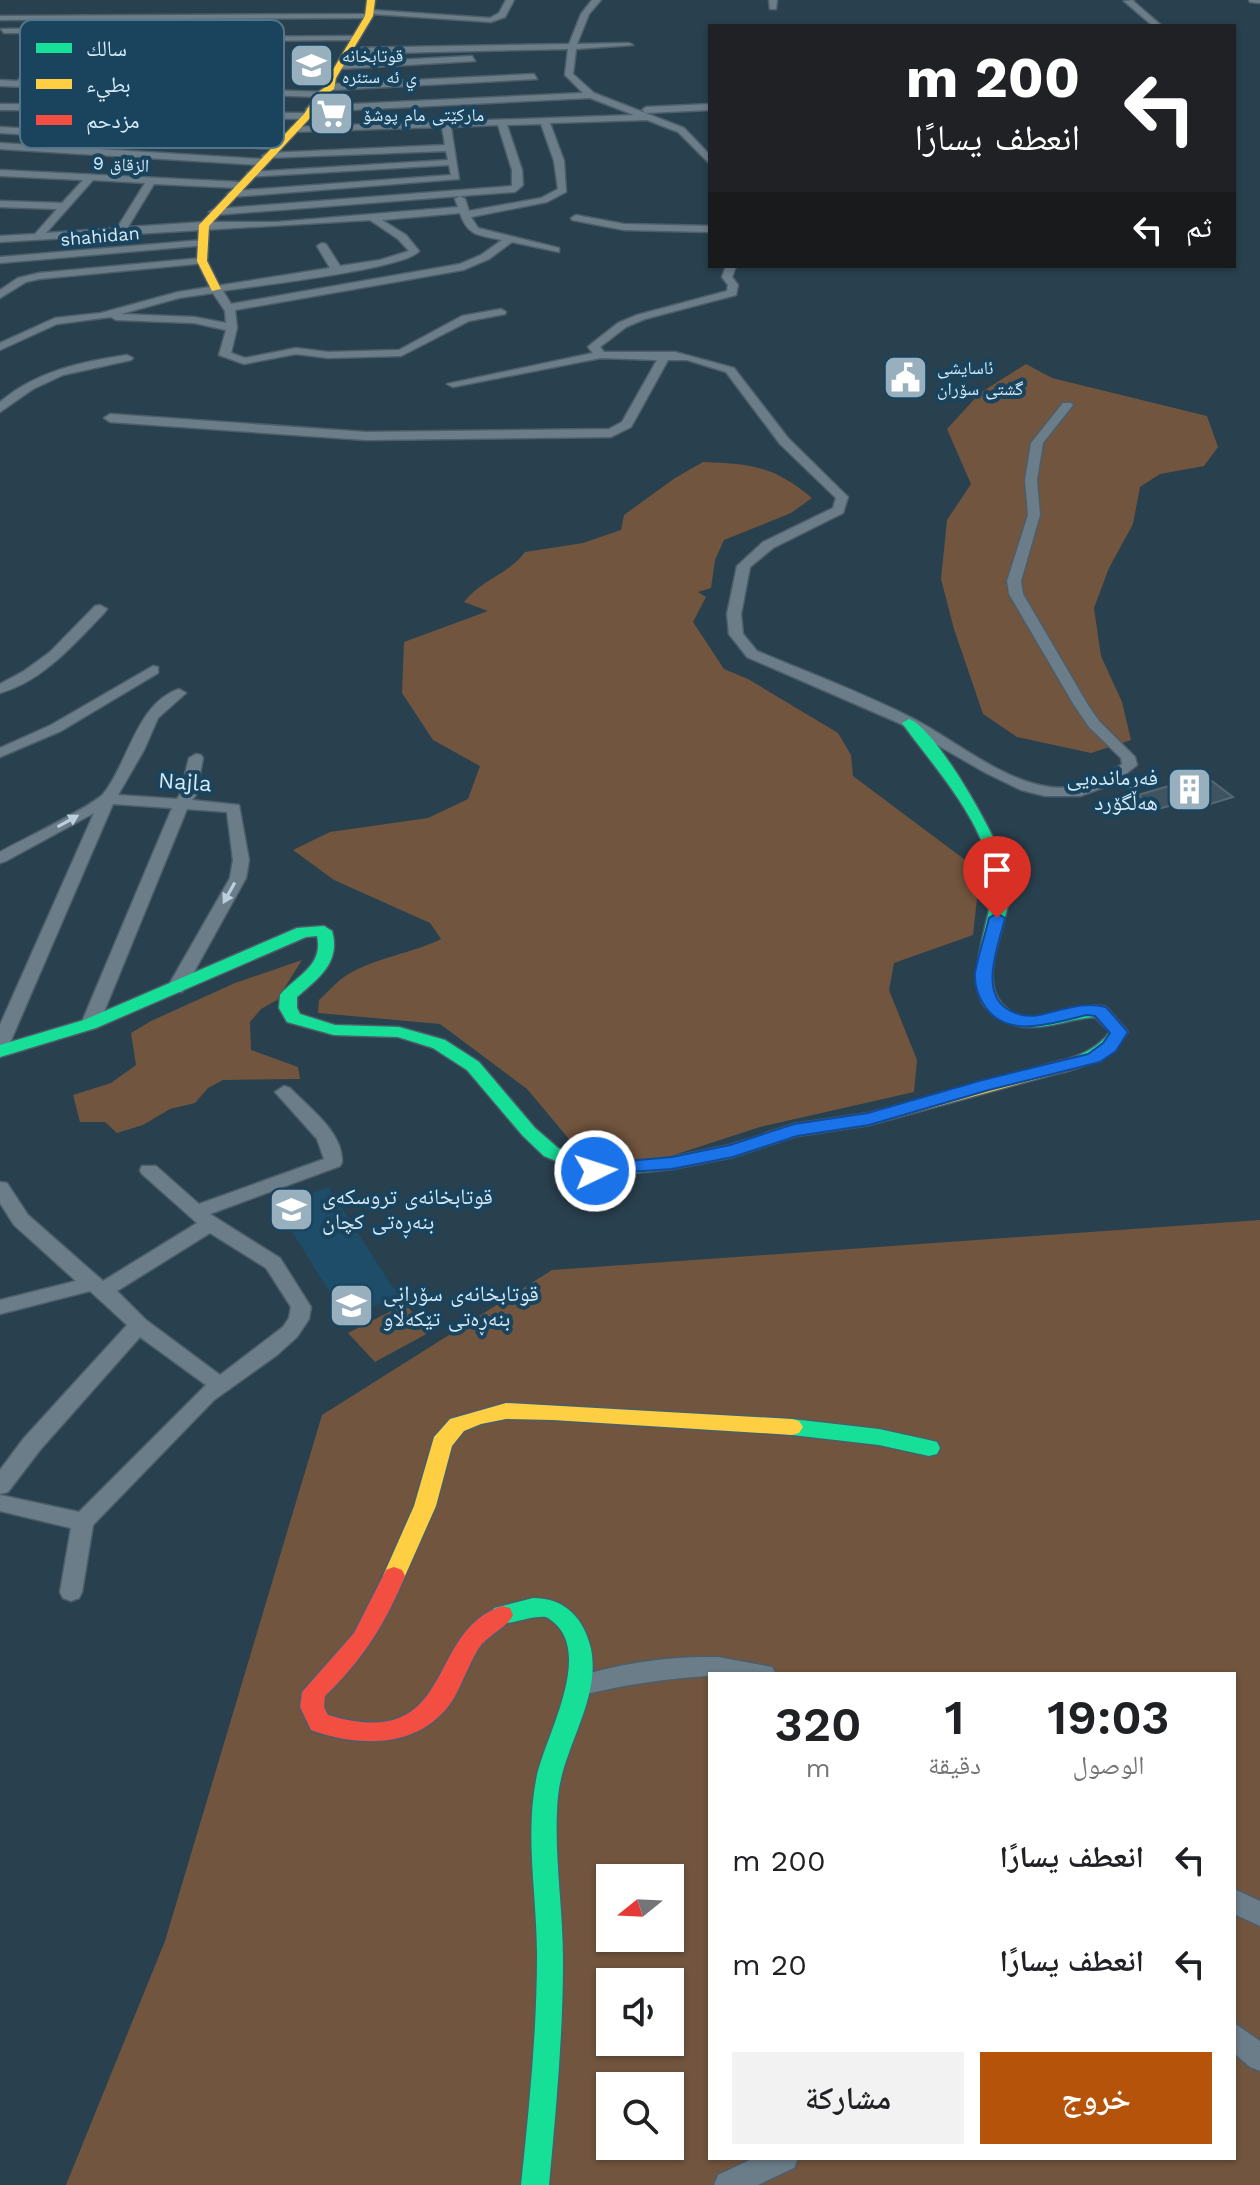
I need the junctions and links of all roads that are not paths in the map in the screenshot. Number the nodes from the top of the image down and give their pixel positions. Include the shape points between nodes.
1 (510, 0) edge
2 (597, 0) edge
3 (1130, 0) edge
4 (1253, 0) edge
5 (1260, 1) edge
6 (370, 9) edge
7 (128, 17) junction
8 (0, 18) edge
9 (18, 18) junction
10 (127, 20) edge
11 (1155, 24) edge
12 (2, 33) edge
13 (461, 38) dead end
14 (284, 43) edge
15 (574, 45) junction
16 (629, 45) dead end
17 (454, 48) junction
18 (348, 52) junction
19 (567, 57) junction
20 (534, 77) dead end
21 (20, 81) edge
22 (0, 83) edge
23 (17, 84) junction
24 (591, 95) junction
25 (0, 97) edge
26 (284, 98) edge
27 (317, 102) junction
28 (284, 104) edge
29 (0, 107) edge
30 (20, 107) edge
31 (708, 107) edge
32 (631, 111) junction
33 (652, 117) junction
34 (545, 122) junction
35 (502, 123) junction
36 (446, 125) junction
37 (291, 130) junction
38 (284, 138) edge
39 (0, 146) edge
40 (20, 147) edge
41 (36, 148) joint
42 (180, 148) edge
43 (275, 148) edge
44 (451, 148) junction
45 (24, 157) dead end
46 (212, 159) junction
47 (708, 159) edge
48 (453, 162) junction
49 (12, 165) dead end
50 (255, 170) junction
51 (0, 173) edge
52 (456, 177) junction
53 (89, 179) junction
54 (150, 182) junction
55 (186, 183) junction
56 (459, 195) junction
57 (0, 204) edge
58 (64, 206) junction
59 (464, 212) junction
60 (373, 218) junction
61 (576, 218) dead end
62 (708, 229) edge
63 (121, 230) junction
64 (206, 235) junction
65 (38, 236) junction
66 (2, 238) edge
67 (509, 240) junction
68 (322, 246) dead end
69 (555, 250) dead end
70 (0, 260) edge
71 (730, 268) edge
72 (336, 269) junction
73 (216, 289) junction
74 (0, 295) edge
75 (229, 308) junction
76 (501, 312) dead end
77 (102, 316) junction
78 (232, 328) junction
79 (0, 347) edge
80 (601, 355) junction
81 (714, 355) dead end
82 (665, 356) junction
83 (127, 358) dead end
84 (453, 384) dead end
85 (1067, 405) dead end
86 (0, 408) edge
87 (110, 418) dead end
88 (100, 609) dead end
89 (153, 670) dead end
90 (0, 689) edge
91 (179, 693) dead end
92 (909, 723) junction
93 (0, 753) edge
94 (196, 758) dead end
95 (108, 799) junction
96 (181, 804) junction
97 (1, 860) edge
98 (176, 988) junction
99 (90, 1024) junction
100 (0, 1048) edge
101 (284, 1092) dead end
102 (149, 1170) dead end
103 (0, 1188) edge
104 (204, 1217) junction
105 (98, 1287) junction
106 (0, 1307) edge
107 (139, 1325) junction
108 (221, 1386) junction
109 (929, 1448) dead end
110 (0, 1486) edge
111 (0, 1503) edge
112 (83, 1522) junction
113 (71, 1592) dead end
114 (746, 1672) edge
115 (579, 1686) junction
116 (1236, 1902) edge
117 (1260, 1914) edge
118 (1236, 2038) edge
119 (1260, 2058) edge
120 (780, 2160) edge
121 (535, 2185) edge
122 (728, 2185) edge

1 - 6 street via 502,15 491,20
2 - 15 street
3 - 11 street
4 - 5 street
6 - 7 street
6 - 18 street
7 - 9 street via 81,13
7 - 10 street
8 - 9 street
9 - 12 street
13 - 17 street
14 - 18 street
15 - 16 street
15 - 17 street
15 - 19 street
17 - 18 street
18 - 19 street
18 - 27 street
19 - 24 street via 569,75
20 - 27 street
21 - 23 street
22 - 23 street
23 - 25 street
24 - 27 street
24 - 32 street
26 - 27 street
27 - 28 street
27 - 37 street
29 - 30 street
31 - 32 street
32 - 33 street
33 - 34 street
33 - 47 street via 681,130
34 - 35 street
34 - 59 street via 563,190 544,200
35 - 36 street
35 - 56 street via 518,185
36 - 37 street
36 - 44 street
37 - 38 street
39 - 40 street
41 - 45 street
41 - 46 street
42 - 50 street
43 - 50 street
44 - 48 street
44 - 50 street
46 - 50 street
46 - 55 street
48 - 50 street
48 - 52 street
49 - 51 street
50 - 52 street
50 - 55 street, الزقاق 9
50 - 64 street
51 - 53 street, الزقاق 9
52 - 56 street
53 - 54 street, الزقاق 9
53 - 58 street
54 - 55 street, الزقاق 9
54 - 63 street
56 - 59 street
56 - 64 street
57 - 58 street
58 - 65 street
59 - 60 street
59 - 67 street via 474,230
60 - 64 street via 249,226
60 - 72 street via 414,251 403,258
61 - 62 street via 624,227
63 - 64 street
63 - 65 street
64 - 70 street, shahidan
64 - 73 street
64 - 74 street via 22,280
65 - 66 street
67 - 69 street
67 - 75 street via 463,267
68 - 72 street
71 - 80 street via 732,293 622,325 594,347
72 - 73 street
73 - 75 street
73 - 77 street
75 - 78 street
76 - 78 street via 466,318 401,353 379,355 296,351 232,360 224,351
77 - 78 street via 194,320
77 - 79 street via 55,321
80 - 82 street
80 - 84 street
81 - 82 street
82 - 87 street via 627,424 611,433 366,436
82 - 92 street via 705,360 730,370 784,441 842,497 839,510 768,545 744,566 734,614 736,634 752,654
83 - 86 street via 60,370 18,391
85 - 92 street via 1037,443 1031,480 1034,515 1014,581 1016,594 1081,705 1130,765 1095,785 1061,794 1000,774
88 - 90 street via 60,651
89 - 93 street
91 - 95 street via 152,716
92 - 98 street via 942,764 996,853 1002,897 984,975 986,995 997,1011 1034,1022 1087,1009 1100,1011 1119,1032 1094,1058 869,1119 794,1130 733,1151 595,1171 551,1152 473,1066 439,1044 399,1032 334,1030 293,1018 289,995 331,951 324,931 303,932
94 - 96 street
95 - 96 street, Najla
97 -> 95 street
95 - 100 street
96 -> 98 street, Najla via 234,808 241,860 238,878
96 - 99 street
98 - 99 street
99 - 100 street
101 - 104 street via 330,1141 333,1162
102 - 104 street
103 - 105 street via 21,1220
104 - 105 street
104 - 108 street via 273,1263 301,1307 290,1332
105 - 106 street
105 - 107 street
107 - 108 street
107 - 110 street
108 - 112 street
109 - 115 street via 798,1427 553,1412 506,1411 457,1425 442,1443 425,1506 378,1617 346,1663 314,1692 312,1707 319,1723 338,1731 374,1733 406,1726 429,1713 446,1692 467,1645 487,1622 535,1603 555,1609 573,1632 581,1662
111 - 112 street
112 - 113 street
114 - 115 street via 690,1666 640,1670
115 - 121 street via 548,1778 550,1933
116 - 117 street
118 - 119 street
120 - 122 street

